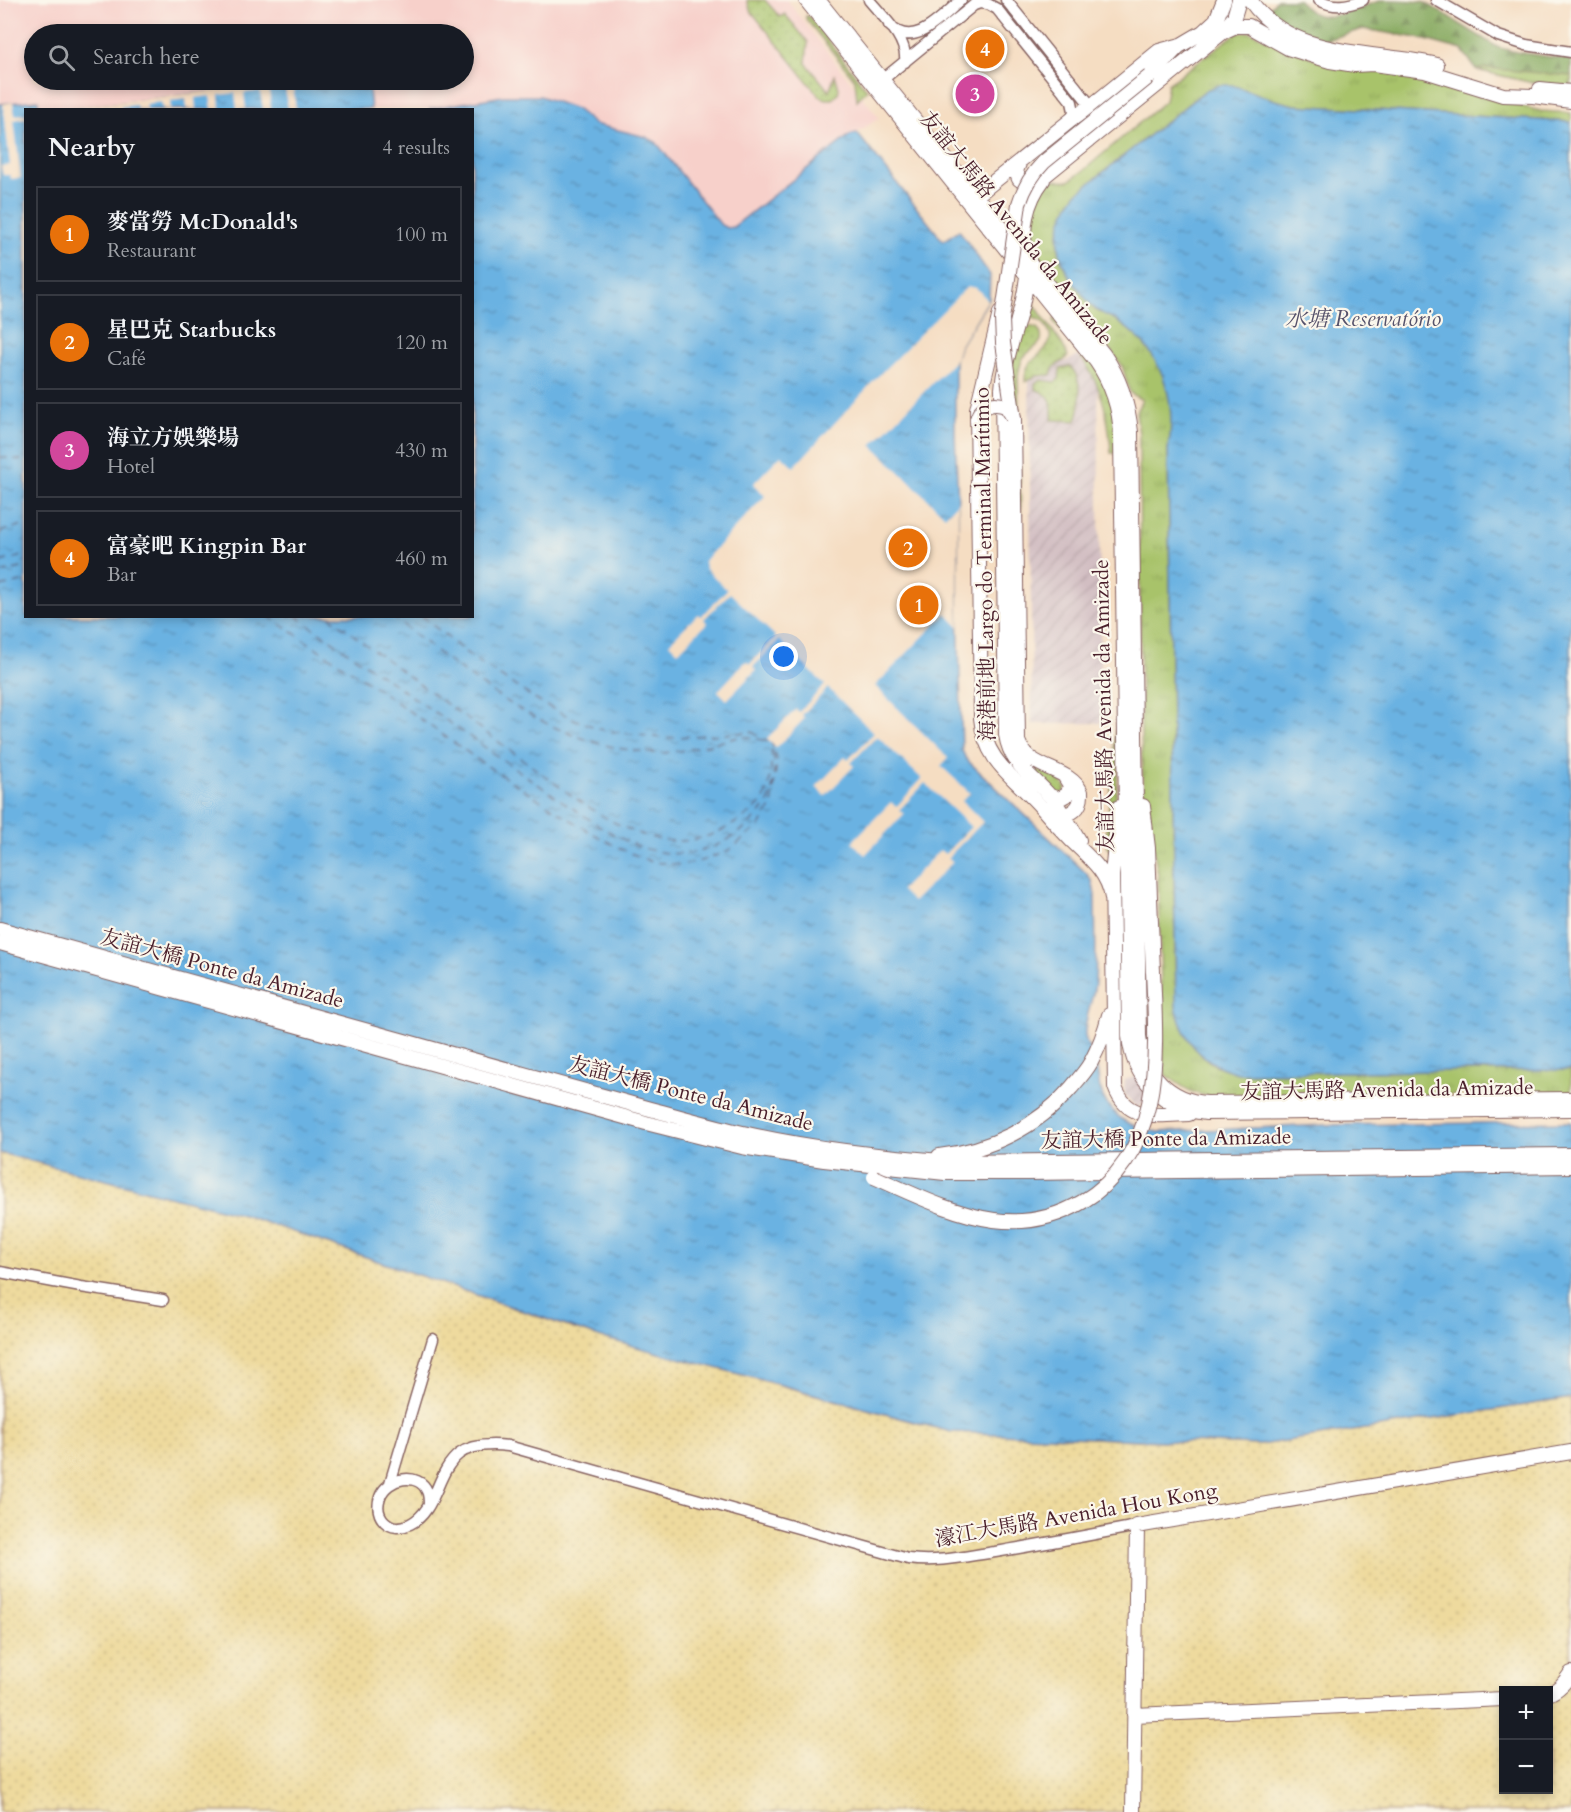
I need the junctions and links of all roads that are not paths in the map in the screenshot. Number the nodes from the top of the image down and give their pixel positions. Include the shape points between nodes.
1 (806, 0) edge
2 (818, 0) edge
3 (869, 0) edge
4 (962, 0) edge
5 (1000, 0) edge
6 (1006, 0) edge
7 (1224, 0) edge
8 (1240, 0) edge
9 (1250, 0) edge
10 (1319, 0) edge
11 (1363, 0) edge
12 (1436, 0) edge
13 (985, 3) edge
14 (889, 25) junction
15 (1223, 32) junction
16 (1211, 42) junction
17 (1181, 45) junction
18 (1571, 52) edge
19 (905, 62) junction
20 (1373, 64) junction
21 (1150, 76) junction
22 (882, 80) junction
23 (1504, 90) junction
24 (1571, 92) edge
25 (1571, 101) edge
26 (1095, 103) junction
27 (1571, 110) edge
28 (1071, 120) junction
29 (1020, 161) junction
30 (1051, 171) junction
31 (976, 196) junction
32 (1028, 261) junction
33 (1027, 275) junction
34 (1009, 276) junction
35 (977, 419) junction
36 (1014, 419) junction
37 (1130, 742) junction
38 (1065, 777) junction
39 (1050, 796) junction
40 (1042, 808) junction
41 (1063, 815) junction
42 (1093, 862) junction
43 (1112, 898) junction
44 (0, 929) edge
45 (0, 943) edge
46 (1113, 998) junction
47 (1571, 1099) edge
48 (1571, 1108) edge
49 (1206, 1113) junction
50 (1571, 1155) edge
51 (892, 1157) junction
52 (825, 1160) junction
53 (1571, 1166) edge
54 (0, 1272) edge
55 (163, 1300) dead end
56 (433, 1340) dead end
57 (1571, 1452) edge
58 (390, 1483) junction
59 (429, 1504) junction
60 (1137, 1526) junction
61 (1568, 1678) edge
62 (1553, 1692) edge
63 (1499, 1699) edge
64 (1134, 1715) junction
65 (1133, 1812) edge

1 - 33 main road, 友誼大馬路 Avenida da Amizade
2 - 22 main road, 友誼大馬路 Avenida da Amizade
3 - 14 street
4 - 14 street via 917,34 904,34
5 - 13 street
6 - 26 street via 1088,102
7 - 17 main road via 1216,20
8 - 15 main road
8 - 20 main road via 1261,25 1285,40
9 - 23 main road via 1267,21 1302,40 1352,52 1419,60
10 - 11 street via 1337,6
12 - 18 street via 1507,39
13 - 19 street via 974,5
13 - 28 street via 997,9 1072,102
14 - 19 street via 904,47
15 - 16 main road
15 - 20 main road via 1249,26 1290,49 1332,62
16 - 21 main road
16 - 30 main road
17 - 21 main road
17 - 26 main road via 1159,51
19 - 22 street
20 - 23 main road via 1425,71
21 - 34 main road, bridge via 1032,176 1019,204
22 - 31 main road, 友誼大馬路 Avenida da Amizade
23 - 24 main road
23 - 25 main road
23 - 27 main road via 1531,104
26 - 28 main road
28 - 29 main road
29 - 30 main road via 1016,173 1024,183 1037,182
29 - 31 main road
30 - 32 main road via 1028,207 1024,236
31 - 32 main road, 友誼大馬路 Avenida da Amizade
32 - 37 main road, 友誼大馬路 Avenida da Amizade via 1110,364 1128,408
33 - 37 main road, 友誼大馬路 Avenida da Amizade via 1096,361 1119,411
33 - 39 main road, 海港前地 Largo do Terminal Marítimio via 1002,389 1006,735 1014,760
34 - 35 main road, bridge
34 - 36 main road, bridge via 1002,331
35 - 36 main road, bridge via 982,409 994,404 1008,408
35 - 40 main road via 981,725 996,762
36 - 38 main road via 1018,741 1029,757
37 - 43 main road
37 - 47 main road, 友誼大馬路 Avenida da Amizade via 1139,1036 1147,1066 1167,1089 1189,1100 1207,1103
37 - 49 main road, 友誼大馬路 Avenida da Amizade via 1131,1050 1142,1076 1155,1092 1179,1107
37 - 52 main road, bridge via 1149,848 1155,1062 1144,1122 1120,1167 1080,1203 1055,1214 1015,1221 951,1210
38 - 39 main road via 1070,785 1068,794 1059,799
38 - 41 main road via 1078,785 1082,795 1075,810
39 - 41 main road, 海港前地 Largo do Terminal Marítimio
40 - 41 main road
40 - 42 main road
41 - 42 main road, 海港前地 Largo do Terminal Marítimio
42 - 43 main road via 1108,881
43 - 46 main road
44 - 51 main road, 友誼大橋 Ponte da Amizade via 743,1133
45 - 52 main road, 友誼大橋 Ponte da Amizade via 646,1123 742,1147
46 - 49 main road via 1114,1080 1120,1098 1129,1108 1147,1115
46 - 51 main road via 1090,1063 1055,1106 1024,1128 990,1144 941,1156
48 - 49 main road, 友誼大馬路 Avenida da Amizade
50 - 51 main road, 友誼大橋 Ponte da Amizade via 1007,1162
52 - 53 main road, 友誼大橋 Ponte da Amizade via 945,1173
54 - 55 street
56 - 58 street
57 - 60 main road, 濠江大馬路 Avenida Hou Kong
58 - 59 street via 399,1479 422,1484
58 - 59 street via 380,1496 378,1511 392,1527 412,1524
59 - 60 street, 濠江大馬路 Avenida Hou Kong via 450,1463 468,1449 483,1445 508,1446 923,1561
60 - 64 main road
61 - 62 main road
63 - 64 main road
64 - 65 main road

